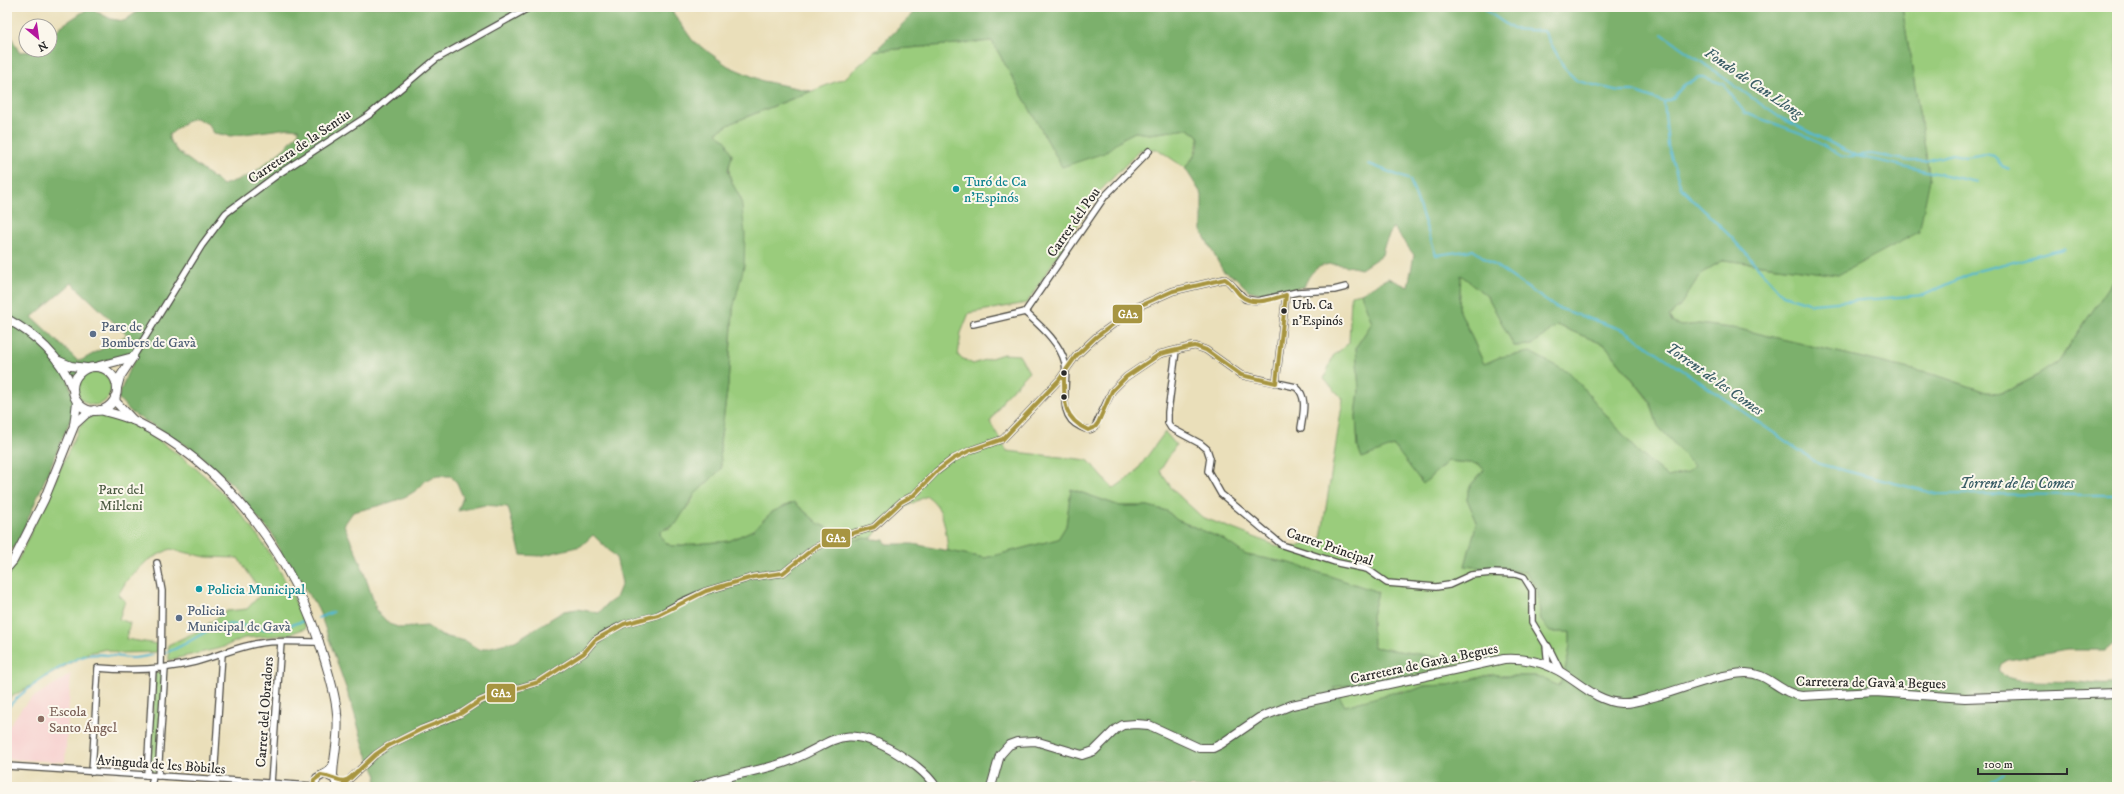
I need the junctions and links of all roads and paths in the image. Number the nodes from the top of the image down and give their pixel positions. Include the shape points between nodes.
1 (530, 7) edge
2 (1149, 151) dead end
3 (1346, 287) dead end
4 (1286, 295) junction
5 (1024, 312) junction
6 (7, 320) edge
7 (973, 324) dead end
8 (1176, 351) junction
9 (133, 357) junction
10 (59, 361) junction
11 (97, 367) junction
12 (86, 368) junction
13 (1064, 375) junction
14 (1276, 383) junction
15 (73, 389) junction
16 (116, 394) junction
17 (77, 402) junction
18 (97, 410) junction
19 (133, 420) junction
20 (74, 426) junction
21 (1301, 428) dead end
22 (157, 563) dead end
23 (7, 568) edge
24 (281, 642) junction
25 (320, 642) junction
26 (1545, 642) junction
27 (222, 654) junction
28 (1555, 660) junction
29 (1548, 664) junction
30 (163, 668) junction
31 (153, 669) junction
32 (1562, 673) junction
33 (2117, 695) edge
34 (333, 765) junction
35 (7, 766) edge
36 (92, 772) junction
37 (322, 775) junction
38 (153, 776) junction
39 (214, 779) junction
40 (335, 781) edge
41 (348, 781) junction
42 (271, 784) junction
43 (151, 787) edge
44 (313, 787) edge
45 (341, 787) edge
46 (695, 787) edge
47 (704, 787) edge
48 (933, 787) edge
49 (936, 787) edge
50 (991, 787) edge
51 (995, 787) edge

1 - 9 street, Carretera de la Sentiu via 436,59 369,115 277,175 226,213 202,246
2 - 5 street, Carrer del Pou via 1105,196
3 - 4 street
4 - 13 street via 1264,301 1251,301 1240,295 1225,279 1173,291 1137,308 1096,338 1071,362
4 - 14 street
5 - 7 street
5 - 13 street via 1058,348 1065,363
6 - 10 main road via 22,328
8 - 13 street via 1153,357 1118,384 1110,395 1098,423 1088,430 1069,418 1065,404
8 - 14 street via 1189,346 1200,347 1241,375
8 - 26 street, Carrer Principal via 1168,423 1171,428 1207,449 1210,458 1208,470 1221,494 1271,537 1293,549 1367,569 1387,583 1436,587 1478,574 1520,575 1530,586 1532,622
9 - 11 main road
9 - 16 main road, Carretera de la Sentiu via 120,377
10 - 12 main road
10 - 15 main road
11 - 12 main road
11 - 16 main road via 104,368 114,377
12 - 15 main road via 76,377
13 - 41 street via 1003,439 953,459 874,527 833,539 814,548 783,573 753,577 706,591 658,615 624,624 595,640 584,653 539,682 494,695 460,714 388,746
14 - 21 street via 1293,385 1301,393 1304,406
15 - 17 main road
16 - 18 main road via 111,403
16 - 19 main road via 116,402
17 - 18 main road via 88,409
17 - 20 main road
18 - 19 main road
18 - 20 main road via 86,414
19 - 25 main road via 169,441 208,470 234,496 273,546
20 - 23 main road via 44,500
22 - 30 street via 162,590
24 - 25 street
24 - 27 street via 249,645
24 - 42 street, Carrer del Obradors
25 - 34 main road via 337,713 337,752
26 - 28 street
26 - 29 street, Carrer Principal
27 - 30 street
27 - 39 street
28 - 29 street via 1554,663
28 - 29 street via 1551,656
28 - 32 street
29 - 32 main road, Carretera de Gavà a Begues
29 - 33 main road, Carretera de Gavà a Begues via 1602,702 1623,706 1744,676 1760,678 1795,700 1876,695 1966,700
29 - 50 main road, Carretera de Gavà a Begues via 1514,658 1493,660 1292,705 1259,718 1213,748 1199,748 1149,726 1136,724 1116,728 1094,751 1082,756 1035,741 1017,742 1009,745 1000,755
29 - 51 main road, Carretera de Gavà a Begues via 1499,662 1302,705 1267,718 1222,748 1204,753 1188,749 1149,729 1136,727 1117,732 1096,754 1088,758 1068,757 1034,745 1017,746 1005,753
30 - 31 street
30 - 38 street
31 - 36 street via 98,668
31 - 38 street
32 - 33 main road, Carretera de Gavà a Begues via 1595,696 1622,703 1640,701 1729,675 1752,672 1768,678 1789,693 1802,696 1875,692 1966,698
34 - 37 main road
34 - 40 main road
35 - 36 street, Avinguda de les Bòbiles
36 - 38 street, Avinguda de les Bòbiles
37 - 40 main road
37 - 44 main road via 317,778
38 - 39 street, Avinguda de les Bòbiles
38 - 43 street
39 - 42 street, Avinguda de les Bòbiles
40 - 41 street
41 - 45 street
42 - 44 street, Avinguda de les Bòbiles
46 - 49 main road via 778,765 827,742 855,736 877,741 911,761
47 - 48 main road via 781,767 835,742 856,739 876,745 910,765

